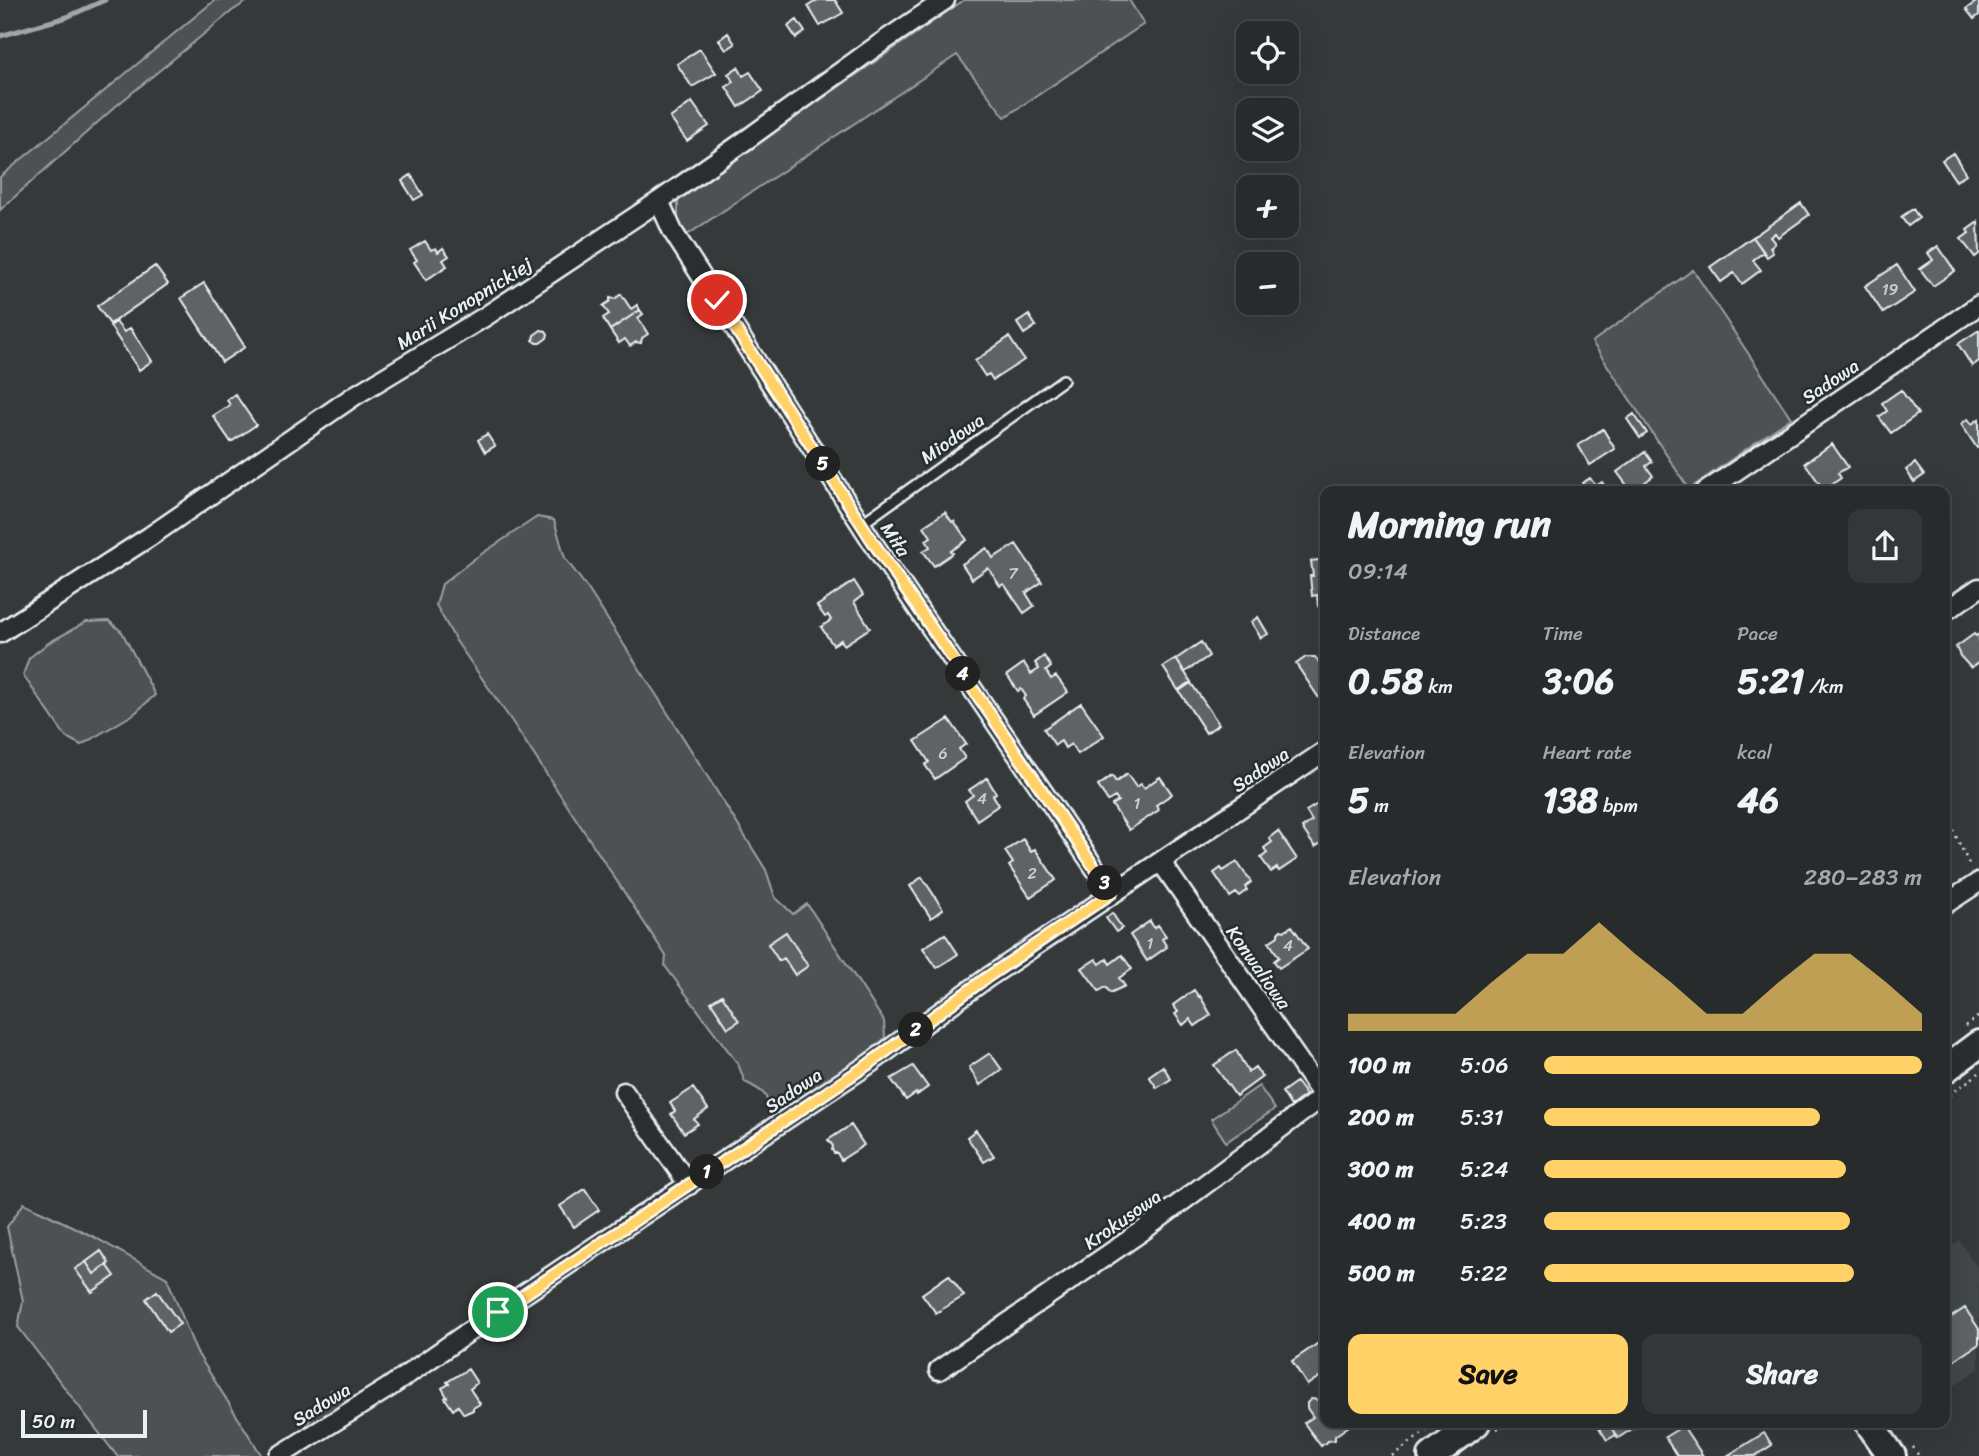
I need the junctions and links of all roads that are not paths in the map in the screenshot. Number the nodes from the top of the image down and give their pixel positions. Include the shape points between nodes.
1 (945, 0) edge
2 (659, 201) junction
3 (1979, 305) edge
4 (1063, 380) dead end
5 (1714, 486) edge
6 (861, 524) junction
7 (1979, 588) edge
8 (1950, 608) edge
9 (0, 634) edge
10 (1320, 754) edge
11 (1161, 862) junction
12 (1979, 882) edge
13 (1112, 893) junction
14 (1950, 901) edge
15 (1979, 1044) edge
16 (1950, 1066) edge
17 (1320, 1090) edge
18 (624, 1092) dead end
19 (1320, 1099) edge
20 (688, 1185) junction
21 (939, 1370) dead end
22 (1469, 1428) edge
23 (1872, 1428) edge
24 (279, 1456) edge
25 (1432, 1456) edge
26 (1892, 1456) edge

1 - 2 street, Marii Konopnickiej
2 - 6 street, Miła via 673,232
2 - 9 street, Marii Konopnickiej via 355,396
3 - 5 street, Sadowa
4 - 6 lane, Miodowa
6 - 13 street, Miła
7 - 8 street
10 - 11 street, Sadowa
11 - 13 street, Sadowa
11 - 17 street, Konwaliowa
12 - 14 street
13 - 20 street, Sadowa
15 - 16 main road
18 - 20 street
19 - 21 street, Krokusowa via 1141,1232
20 - 24 street, Sadowa via 388,1388
22 - 25 main road
23 - 26 main road

